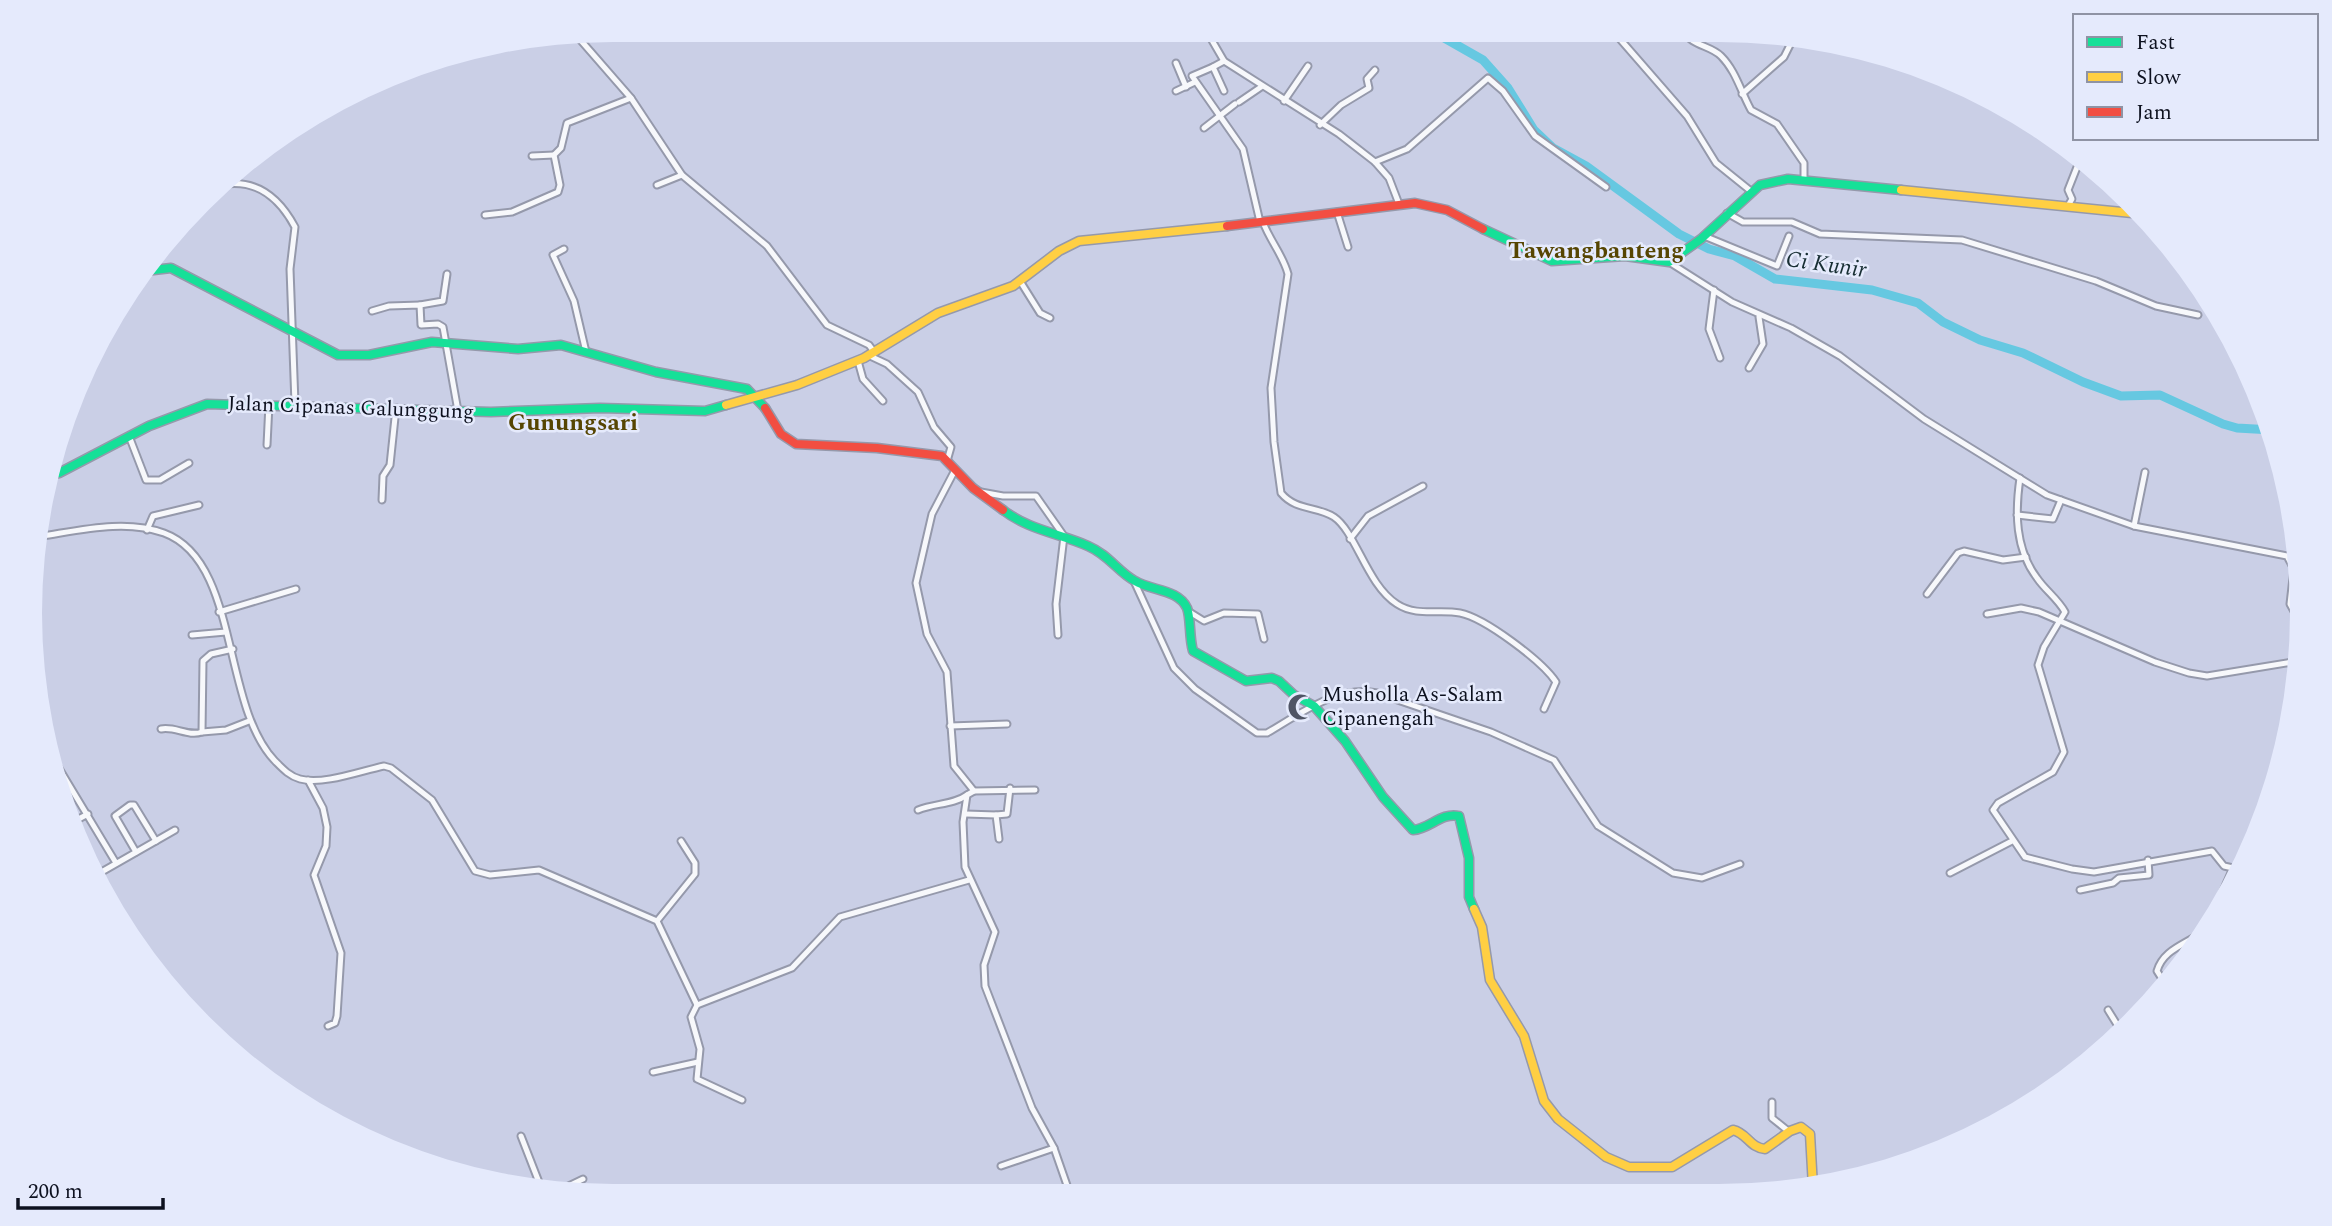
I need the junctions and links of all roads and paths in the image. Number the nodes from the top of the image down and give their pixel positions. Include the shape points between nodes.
1 (1213, 42) edge
2 (1623, 42) edge
3 (1694, 42) edge
4 (583, 43) edge
5 (1789, 46) edge
6 (1224, 61) junction
7 (1176, 63) dead end
8 (1213, 66) junction
9 (1308, 66) dead end
10 (1376, 70) dead end
11 (1195, 82) junction
12 (1186, 87) junction
13 (1261, 87) junction
14 (1176, 91) dead end
15 (1224, 91) dead end
16 (1742, 94) junction
17 (631, 98) junction
18 (1284, 101) junction
19 (1220, 115) junction
20 (1320, 125) junction
21 (1204, 128) dead end
22 (554, 155) junction
23 (532, 156) dead end
24 (1375, 162) junction
25 (2077, 168) edge
26 (682, 175) junction
27 (1804, 180) junction
28 (238, 183) edge
29 (657, 185) dead end
30 (1606, 187) dead end
31 (1752, 192) junction
32 (1399, 204) junction
33 (2069, 204) junction
34 (1337, 212) junction
35 (2125, 212) edge
36 (1727, 213) junction
37 (485, 215) dead end
38 (1261, 222) junction
39 (1789, 236) dead end
40 (1703, 238) junction
41 (1348, 247) dead end
42 (564, 249) dead end
43 (1669, 262) junction
44 (157, 270) edge
45 (447, 274) dead end
46 (1020, 281) junction
47 (1714, 290) junction
48 (420, 305) junction
49 (372, 311) dead end
50 (2198, 315) dead end
51 (1759, 317) junction
52 (1050, 318) dead end
53 (294, 330) junction
54 (447, 343) junction
55 (586, 352) junction
56 (872, 354) junction
57 (1720, 358) dead end
58 (858, 361) junction
59 (1749, 368) dead end
60 (755, 398) junction
61 (883, 401) dead end
62 (269, 404) junction
63 (295, 404) junction
64 (396, 408) junction
65 (458, 411) junction
66 (130, 439) junction
67 (267, 445) dead end
68 (947, 461) junction
69 (189, 463) dead end
70 (955, 470) junction
71 (2145, 472) dead end
72 (59, 473) edge
73 (2020, 478) junction
74 (1423, 486) dead end
75 (978, 491) junction
76 (382, 500) dead end
77 (2061, 500) junction
78 (199, 505) dead end
79 (2017, 515) junction
80 (2134, 526) junction
81 (147, 530) junction
82 (47, 535) edge
83 (1063, 536) junction
84 (1350, 539) junction
85 (2026, 557) junction
86 (2287, 557) edge
87 (1134, 581) junction
88 (296, 589) dead end
89 (1927, 594) dead end
90 (1188, 610) junction
91 (219, 612) junction
92 (1987, 614) dead end
93 (2062, 621) junction
94 (226, 632) junction
95 (191, 635) dead end
96 (1058, 635) dead end
97 (1264, 639) dead end
98 (233, 649) junction
99 (2288, 663) edge
100 (1317, 709) junction
101 (1544, 709) dead end
102 (249, 721) junction
103 (1007, 724) dead end
104 (950, 726) junction
105 (161, 729) dead end
106 (202, 732) junction
107 (66, 779) edge
108 (307, 780) junction
109 (1010, 789) junction
110 (1035, 790) dead end
111 (974, 791) junction
112 (967, 795) junction
113 (918, 810) dead end
114 (88, 814) junction
115 (966, 814) junction
116 (996, 815) junction
117 (80, 818) edge
118 (175, 830) dead end
119 (999, 839) dead end
120 (156, 841) junction
121 (681, 841) dead end
122 (2011, 841) junction
123 (136, 852) junction
124 (2148, 860) junction
125 (116, 863) junction
126 (1740, 864) dead end
127 (2230, 867) edge
128 (103, 871) edge
129 (1950, 873) dead end
130 (969, 880) junction
131 (2080, 890) dead end
132 (657, 921) junction
133 (2185, 942) edge
134 (2160, 975) edge
135 (697, 1005) junction
136 (2108, 1010) dead end
137 (2116, 1023) edge
138 (328, 1026) dead end
139 (698, 1062) junction
140 (653, 1072) dead end
141 (742, 1100) dead end
142 (1772, 1102) dead end
143 (1787, 1130) junction
144 (521, 1136) dead end
145 (1054, 1149) junction
146 (1001, 1166) dead end
147 (1812, 1176) edge
148 (538, 1179) edge
149 (583, 1179) dead end
150 (575, 1183) edge
151 (1065, 1184) edge

1 - 6 street
2 - 31 street via 1687,116 1716,163
3 - 16 street via 1721,56 1735,74
4 - 17 street
5 - 16 street via 1784,57
6 - 8 street
6 - 13 street
7 - 12 street
8 - 11 street via 1193,74
8 - 15 street
9 - 18 street
10 - 20 street via 1367,79 1369,88
11 - 12 street
11 - 19 street
12 - 14 street
13 - 18 street
13 - 19 street
16 - 27 street via 1751,110 1773,120 1792,144 1804,163
17 - 22 street via 567,124 561,148
17 - 26 street
18 - 20 street
19 - 21 street
19 - 38 street via 1245,154
20 - 24 street
22 - 23 street
22 - 37 street via 558,191 512,212
24 - 30 street via 1407,149 1488,78 1503,90 1535,136
24 - 32 street via 1389,178
25 - 33 street via 2068,190
26 - 29 street
26 - 56 street via 767,246 827,325 869,345
27 - 31 street via 1767,181
27 - 33 street
28 - 53 street via 248,183 270,194 295,226 290,269
31 - 36 street
32 - 34 street, Jalan Cipanas Galunggung
32 - 43 street, Jalan Cipanas Galunggung via 1447,210 1552,261 1625,256
33 - 35 street
34 - 38 street, Jalan Cipanas Galunggung
34 - 41 street
36 - 40 street
36 - 50 street via 1743,222 1792,222 1819,234 1962,240 2096,281 2156,306
38 - 46 street, Jalan Cipanas Galunggung via 1091,238 1059,251
38 - 84 street via 1288,274 1271,388 1279,488 1288,501 1333,516
39 - 40 street via 1777,266
40 - 43 street
42 - 55 street via 553,255 574,301
43 - 47 street
44 - 53 street via 170,268
45 - 48 street via 443,301
46 - 52 street via 1040,313
46 - 56 street, Jalan Cipanas Galunggung via 1002,292 938,313
47 - 51 street
47 - 57 street via 1709,329
48 - 49 street
48 - 54 street via 421,325 442,325
51 - 59 street via 1763,344
51 - 73 street via 1791,328 1840,356 1924,419
53 - 54 street via 350,357 419,342
53 - 63 street
54 - 55 street via 518,349 561,345
54 - 65 street
55 - 60 street via 656,372 747,389
56 - 58 street, Jalan Cipanas Galunggung
56 - 68 street via 918,392 934,427 951,447
58 - 60 street, Jalan Cipanas Galunggung
58 - 61 street via 863,379
60 - 65 street, Jalan Cipanas Galunggung via 690,412 600,408
60 - 68 street via 787,441 936,454
62 - 63 street, Jalan Cipanas Galunggung
62 - 66 street, Jalan Cipanas Galunggung via 207,404
62 - 67 street
63 - 64 street, Jalan Cipanas Galunggung
64 - 65 street, Jalan Cipanas Galunggung
64 - 76 street
66 - 69 street via 146,480 160,480
66 - 72 street, Jalan Cipanas Galunggung
68 - 70 street
70 - 75 street
70 - 104 street via 932,514 916,583 928,634 947,672
71 - 80 street
73 - 77 street
73 - 79 street
74 - 84 street via 1368,516
75 - 83 street via 1021,524
75 - 83 street via 1036,496
77 - 79 street via 2053,519
77 - 80 street
78 - 81 street via 153,516
79 - 85 street
80 - 86 street
81 - 82 street via 93,528
81 - 91 street via 163,533 196,554
83 - 87 street via 1113,560
83 - 96 street via 1056,604
84 - 101 street via 1383,593 1396,604 1414,612 1465,615 1543,667 1556,682
85 - 89 street via 2003,560 1958,553
85 - 93 street via 2035,577 2064,609
87 - 90 street via 1172,593
87 - 100 street via 1174,668 1248,727 1266,733
88 - 91 street
90 - 97 street via 1204,621 1224,613 1258,614
90 - 100 street via 1193,651 1245,681 1279,681
91 - 94 street
92 - 93 street via 2021,608
93 - 99 street via 2189,673 2207,676
93 - 122 street via 2038,665 2064,745 2063,760 2053,772 1995,806 1997,819
94 - 95 street
94 - 98 street
98 - 102 street
98 - 106 street via 211,654 203,661
100 - 126 street via 1369,691 1491,732 1554,760 1598,827 1673,873 1702,878
100 - 143 street via 1413,830 1447,815 1459,816 1469,858 1469,897 1482,927 1490,980 1524,1036 1540,1090 1558,1119 1606,1157 1629,1167 1672,1167 1733,1130 1762,1149 1777,1142
102 - 106 street via 226,730
102 - 108 street via 256,737 289,775
103 - 104 street
104 - 111 street via 954,766
105 - 106 street
107 - 114 street
108 - 132 street via 387,766 432,800 475,871 490,875 539,870
108 - 138 street via 326,816 328,838 314,875 341,957 337,1020
109 - 110 street
109 - 111 street
109 - 116 street via 1008,813
111 - 112 street
112 - 113 street via 955,803
112 - 115 street
114 - 117 street
114 - 125 street
115 - 116 street
115 - 130 street
116 - 119 street
118 - 120 street
120 - 123 street
120 - 123 street via 130,805 115,816
121 - 132 street via 695,863 695,874
122 - 124 street via 2030,859 2086,872
122 - 129 street
123 - 125 street
124 - 127 street via 2212,851
124 - 131 street via 2150,875 2119,878
125 - 128 street
130 - 135 street via 840,917 792,968
130 - 145 street via 995,932 984,965 985,986 1032,1108
132 - 135 street
133 - 134 street via 2165,954 2157,971
135 - 139 street via 691,1017 700,1044
136 - 137 street
139 - 140 street
139 - 141 street via 696,1073 701,1082
142 - 143 street via 1772,1118
143 - 147 street via 1801,1127 1810,1134
144 - 148 street
145 - 146 street
145 - 151 street
149 - 150 street

